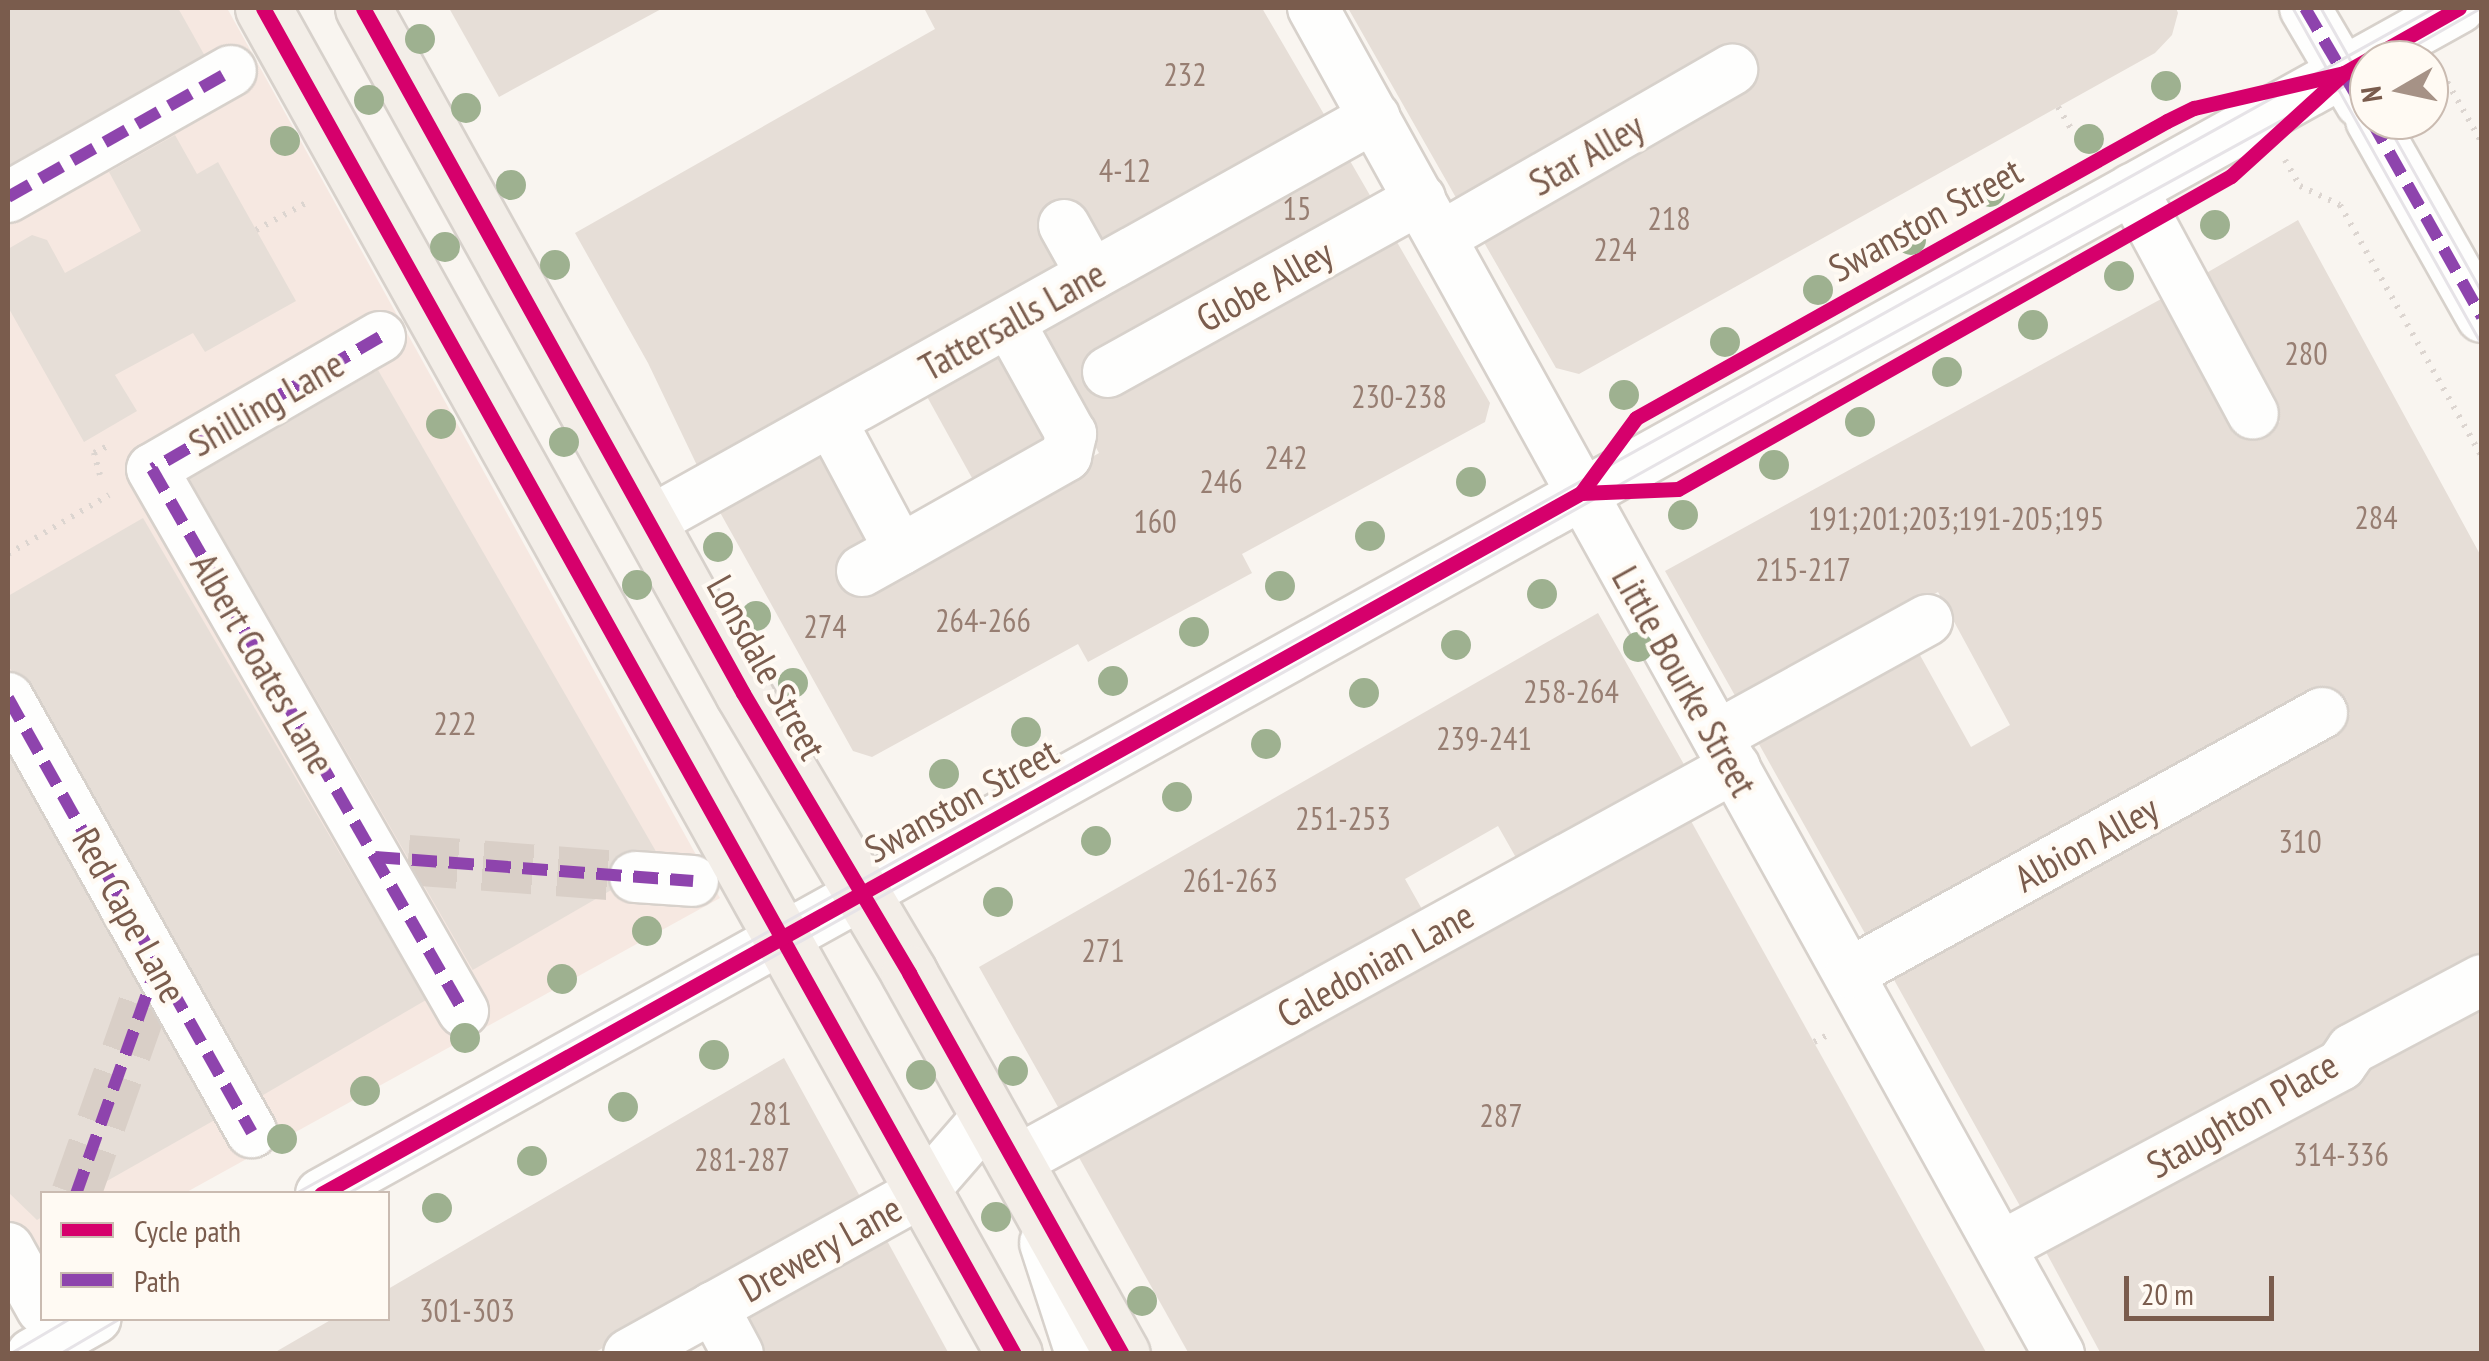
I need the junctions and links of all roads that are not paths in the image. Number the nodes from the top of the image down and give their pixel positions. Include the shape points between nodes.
1 (264, 8) edge
2 (363, 8) edge
3 (1312, 8) edge
4 (2306, 8) edge
5 (2459, 8) edge
6 (1732, 70) dead end
7 (231, 72) dead end
8 (2344, 73) junction
9 (2349, 82) edge
10 (1375, 117) junction
11 (2382, 140) edge
12 (438, 142) junction
13 (362, 183) junction
14 (2132, 189) junction
15 (8, 196) edge
16 (1430, 218) junction
17 (1064, 225) dead end
18 (1092, 274) junction
19 (2482, 318) edge
20 (1009, 322) junction
21 (547, 332) junction
22 (380, 336) dead end
23 (1108, 372) dead end
24 (471, 375) junction
25 (2253, 414) dead end
26 (830, 421) junction
27 (152, 469) joint
28 (1581, 493) junction
29 (649, 522) junction
30 (1927, 620) dead end
31 (743, 693) junction
32 (8, 698) edge
33 (2322, 713) dead end
34 (668, 737) junction
35 (1726, 751) junction
36 (635, 877) tunnel mouth
37 (693, 881) dead end
38 (860, 894) junction
39 (780, 938) junction
40 (1850, 973) junction
41 (2482, 980) edge
42 (463, 1011) dead end
43 (252, 1132) dead end
44 (1011, 1152) junction
45 (326, 1191) edge
46 (923, 1191) junction
47 (2002, 1246) junction
48 (8, 1248) edge
49 (40, 1302) edge
50 (713, 1307) junction
51 (629, 1354) edge
52 (738, 1354) edge
53 (1014, 1354) edge
54 (1081, 1354) edge
55 (1122, 1354) edge
56 (2058, 1354) edge

1 - 13 main road
2 - 12 main road, Lonsdale Street
3 - 10 street, Little Bourke Street
4 - 8 street
5 - 8 street, Swanston Street
6 - 16 street, Star Alley
7 - 15 street
8 - 9 street
8 - 14 street, Swanston Street
10 - 16 street, Little Bourke Street
10 - 18 street, Tattersalls Lane
11 - 19 street
12 - 13 main road
12 - 21 main road, Lonsdale Street
13 - 24 main road
14 - 25 street
14 - 28 street, Swanston Street
16 - 23 street, Globe Alley
16 - 28 street, Little Bourke Street
17 - 18 street
18 - 20 street, Tattersalls Lane
20 - 26 street, Tattersalls Lane
20 - 26 street via 1071,434 1066,456 881,560
21 - 24 main road
21 - 29 main road, Lonsdale Street
22 - 27 street, Shilling Lane
24 - 34 main road
26 - 29 street, Tattersalls Lane
27 - 42 street, Albert Coates Lane via 392,859
28 - 35 street, Little Bourke Street
28 - 38 street, Swanston Street
29 - 31 main road, Lonsdale Street
30 - 35 street, Caledonian Lane
31 - 34 main road
31 - 38 main road, Lonsdale Street
32 - 43 street, Red Cape Lane via 152,978
33 - 40 street, Albion Alley
34 - 39 main road
35 - 40 street, Little Bourke Street
35 - 44 street, Caledonian Lane
36 - 37 street
38 - 39 street, Swanston Street
38 - 44 main road, Lonsdale Street
39 - 45 street, Swanston Street
39 - 46 main road
40 - 47 street, Little Bourke Street
41 - 47 street, Staughton Place via 2352,1049 2341,1065
44 - 46 street, Drewery Lane
44 - 54 street
44 - 55 main road, Lonsdale Street
46 - 50 street, Drewery Lane
46 - 53 main road
47 - 56 street, Little Bourke Street
48 - 49 street
50 - 51 street, Drewery Lane
50 - 52 street

